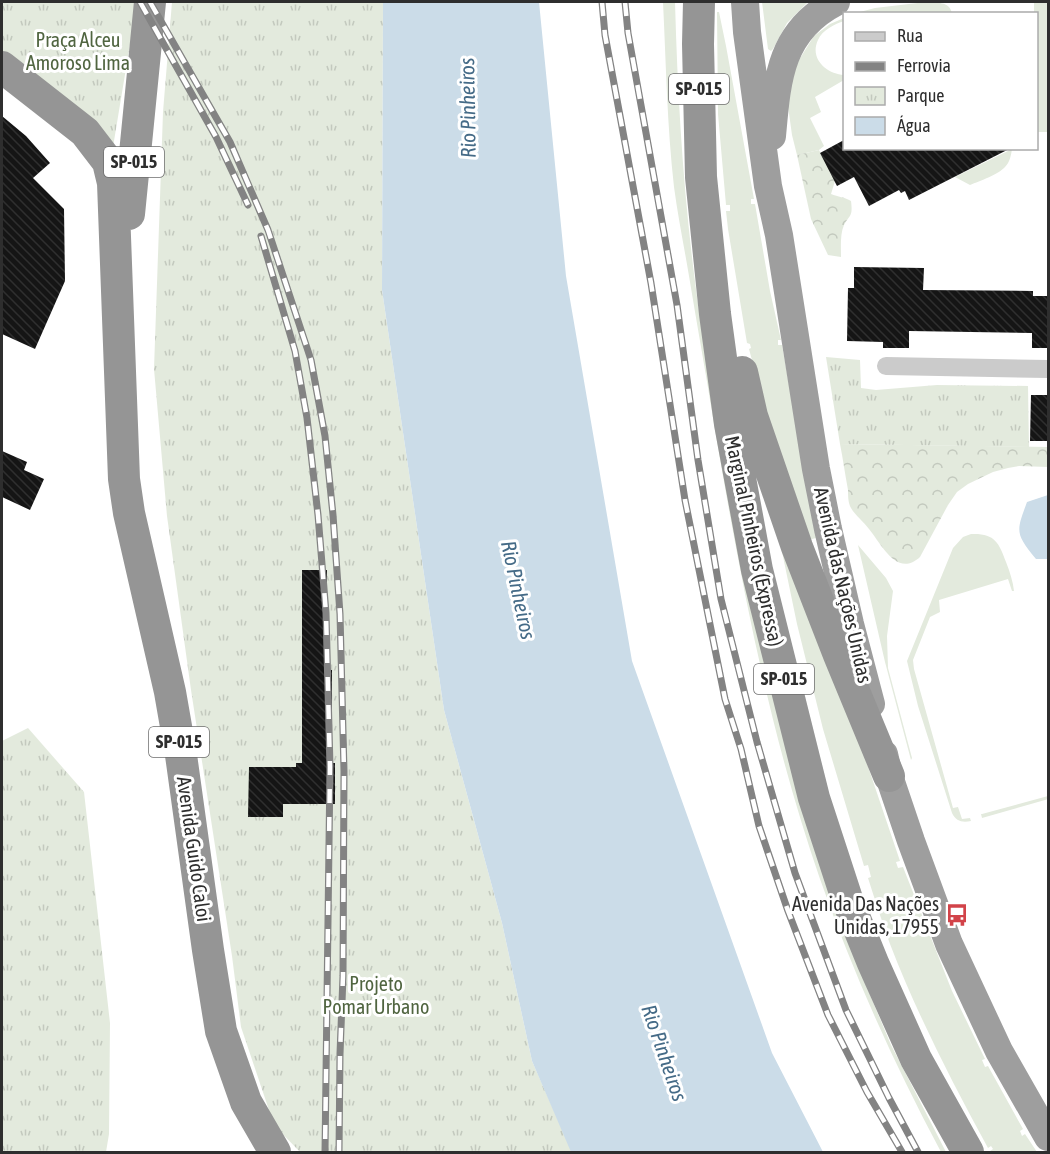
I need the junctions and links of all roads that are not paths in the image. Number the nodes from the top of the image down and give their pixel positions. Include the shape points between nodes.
1 (150, 2) edge
2 (699, 2) edge
3 (746, 2) edge
4 (836, 2) edge
5 (2, 67) edge
6 (701, 177) junction
7 (768, 186) junction
8 (119, 322) junction
9 (886, 366) dead end
10 (1048, 369) edge
11 (889, 776) junction
12 (1048, 1137) edge
13 (275, 1152) edge
14 (968, 1152) edge

1 - 8 highway, SP-015
2 - 6 highway, Marginal Pinheiros (Expressa) / SP-015
3 - 7 highway, Avenida das Nações Unidas
4 - 7 highway via 812,16 796,34 784,58 776,90
5 - 8 highway via 85,132 108,162 113,183
6 - 11 highway via 752,416 838,655
6 - 14 highway, Marginal Pinheiros (Expressa) / SP-015 via 727,402 755,558 814,798 873,963 916,1059
7 - 11 highway, Avenida das Nações Unidas via 828,529
8 - 13 highway, Avenida Guido Caloi / SP-015 via 124,479 172,703 221,1031 246,1102
9 - 10 street
11 - 12 highway, Avenida das Nações Unidas via 949,944 988,1031

